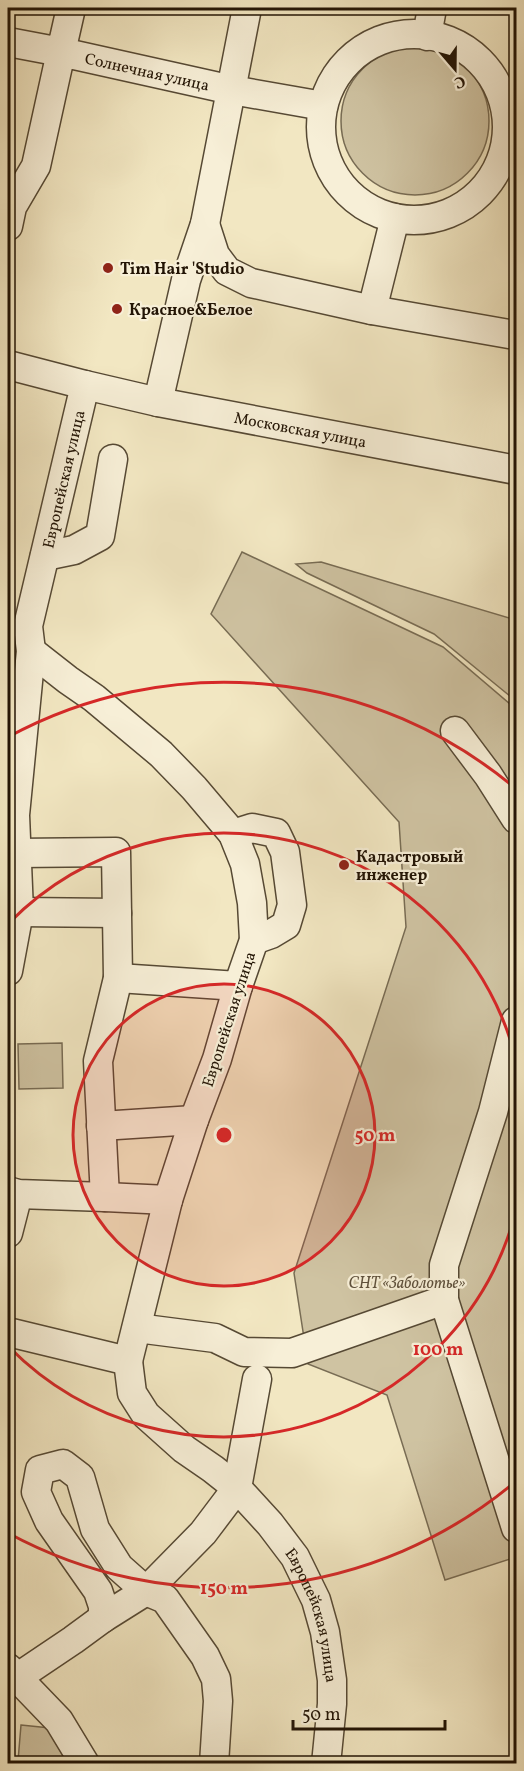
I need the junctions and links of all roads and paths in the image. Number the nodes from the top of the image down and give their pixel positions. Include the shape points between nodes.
1 (70, 8) edge
2 (247, 8) edge
3 (432, 8) edge
4 (427, 36) junction
5 (8, 42) edge
6 (62, 52) junction
7 (232, 90) junction
8 (323, 106) junction
9 (511, 144) edge
10 (9, 213) edge
11 (395, 218) junction
12 (205, 224) junction
13 (372, 310) junction
14 (516, 333) edge
15 (8, 366) edge
16 (85, 385) junction
17 (158, 402) junction
18 (113, 459) dead end
19 (516, 470) edge
20 (45, 556) junction
21 (22, 633) edge
22 (455, 731) dead end
23 (516, 819) edge
24 (233, 834) junction
25 (17, 854) junction
26 (117, 912) junction
27 (13, 930) edge
28 (254, 940) junction
29 (8, 972) edge
30 (118, 978) junction
31 (238, 986) junction
32 (516, 1021) edge
33 (194, 1120) junction
34 (101, 1126) junction
35 (13, 1192) edge
36 (105, 1197) junction
37 (168, 1200) junction
38 (8, 1233) edge
39 (444, 1300) junction
40 (137, 1328) junction
41 (8, 1332) edge
42 (128, 1361) junction
43 (257, 1379) dead end
44 (237, 1488) junction
45 (516, 1528) edge
46 (146, 1592) junction
47 (103, 1618) junction
48 (13, 1673) edge
49 (85, 1764) edge
50 (214, 1764) edge
51 (326, 1764) edge

1 - 6 street
2 - 7 street, Солнечная улица
3 - 4 street
4 - 8 street via 409,34 364,49 345,64
4 - 9 street via 455,44 475,57 491,75 502,96
5 - 6 street, Солнечная улица
6 - 7 street, Солнечная улица
6 - 10 street via 36,166
7 - 8 street, Солнечная улица
7 - 12 street, Солнечная улица
8 - 11 street via 325,155 335,177 359,202
9 - 11 street via 485,188 466,204 444,215 420,220
11 - 13 street
12 - 13 street, Солнечная улица via 215,255 227,272 251,283
12 - 17 street, Солнечная улица via 186,280
13 - 14 street, Солнечная улица
15 - 16 street
16 - 17 street, Московская улица
16 - 20 street, Европейская улица
17 - 19 street, Московская улица
18 - 20 street via 100,537 74,550
20 - 21 street, Европейская улица
21 - 24 street, Европейская улица via 68,680 161,754
21 - 25 street, Европейская улица
22 - 23 street
24 - 28 street, Европейская улица via 245,864
24 - 28 street via 252,828 276,833 285,852 292,905 285,925
25 - 26 street via 116,852
25 - 27 street, Европейская улица
26 - 27 street
26 - 30 street
27 - 29 street, Европейская улица
28 - 31 street, Европейская улица
30 - 31 street
30 - 34 street via 98,1061
31 - 33 street, Европейская улица
32 - 39 street via 493,1112 444,1265
33 - 34 street
33 - 37 street, Европейская улица
34 - 36 street
35 - 36 street
35 - 38 street
36 - 37 street
37 - 40 street, Европейская улица
39 - 40 street via 292,1353 244,1352 215,1338
39 - 45 street
40 - 42 street, Европейская улица
41 - 42 street
42 - 44 street, Европейская улица via 132,1394 146,1415
43 - 44 street
44 - 46 street via 203,1533
44 - 51 street, Европейская улица via 295,1557 316,1600 332,1680
46 - 47 street
46 - 47 street via 119,1567 95,1529 80,1477 63,1464 40,1470 36,1492 49,1521 98,1591
46 - 50 street via 165,1599 205,1656 216,1679
47 - 48 street via 74,1640
48 - 49 street via 59,1721

